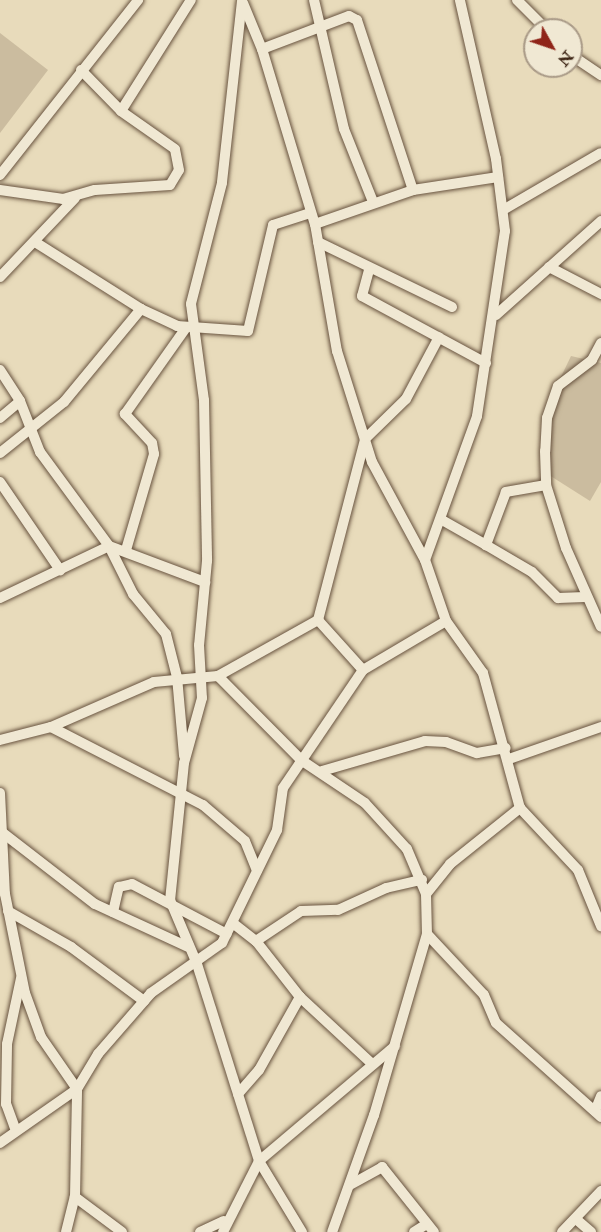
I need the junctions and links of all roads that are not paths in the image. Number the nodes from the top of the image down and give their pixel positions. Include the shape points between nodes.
1 (138, 0) edge
2 (191, 0) edge
3 (314, 0) edge
4 (460, 0) edge
5 (517, 0) edge
6 (242, 1) edge
7 (535, 18) edge
8 (320, 26) junction
9 (262, 49) junction
10 (583, 63) edge
11 (81, 70) junction
12 (601, 75) edge
13 (121, 111) junction
14 (601, 153) edge
15 (0, 175) edge
16 (498, 177) junction
17 (0, 190) edge
18 (413, 190) junction
19 (75, 198) junction
20 (373, 202) junction
21 (503, 210) junction
22 (310, 213) junction
23 (601, 220) edge
24 (315, 224) junction
25 (35, 242) junction
26 (318, 242) junction
27 (549, 267) junction
28 (369, 270) junction
29 (0, 277) edge
30 (601, 294) edge
31 (452, 306) dead end
32 (141, 309) junction
33 (496, 315) junction
34 (189, 328) junction
35 (439, 337) junction
36 (601, 343) edge
37 (486, 363) junction
38 (0, 370) edge
39 (20, 401) junction
40 (3, 411) edge
41 (31, 429) junction
42 (365, 439) junction
43 (0, 453) edge
44 (0, 482) edge
45 (546, 485) junction
46 (442, 520) junction
47 (486, 544) junction
48 (109, 546) junction
49 (126, 550) junction
50 (425, 560) junction
51 (60, 570) junction
52 (205, 582) junction
53 (585, 597) junction
54 (0, 598) edge
55 (318, 620) junction
56 (446, 621) junction
57 (601, 627) edge
58 (363, 670) junction
59 (203, 675) junction
60 (218, 676) junction
61 (177, 677) junction
62 (601, 726) edge
63 (51, 727) junction
64 (0, 740) edge
65 (508, 754) junction
66 (301, 760) junction
67 (184, 764) junction
68 (322, 771) junction
69 (181, 792) junction
70 (0, 793) edge
71 (520, 808) junction
72 (3, 833) junction
73 (257, 872) junction
74 (422, 880) junction
75 (426, 894) junction
76 (170, 900) junction
77 (8, 911) junction
78 (113, 912) junction
79 (234, 924) junction
80 (601, 926) edge
81 (227, 934) junction
82 (427, 934) junction
83 (256, 941) junction
84 (188, 947) junction
85 (197, 964) junction
86 (22, 975) junction
87 (300, 997) junction
88 (144, 1001) junction
89 (395, 1046) junction
90 (372, 1064) junction
91 (3, 1078) edge
92 (78, 1089) junction
93 (238, 1094) junction
94 (601, 1096) edge
95 (598, 1114) edge
96 (16, 1131) junction
97 (0, 1143) edge
98 (259, 1161) junction
99 (350, 1185) junction
100 (601, 1191) edge
101 (75, 1197) junction
102 (576, 1219) junction
103 (224, 1226) edge
104 (430, 1228) edge
105 (66, 1232) edge
106 (122, 1232) edge
107 (200, 1232) edge
108 (302, 1232) edge
109 (332, 1232) edge
110 (414, 1232) edge
111 (562, 1232) edge
112 (591, 1232) edge

1 - 11 street
2 - 13 street
3 - 8 street
4 - 16 street
5 - 7 street
6 - 9 street
6 - 34 street via 228,149 191,304
8 - 9 street
8 - 18 street via 349,16 360,23
8 - 20 street via 344,129
9 - 22 street
10 - 12 street
11 - 13 street
11 - 15 street
13 - 19 street via 175,149 180,161 175,179 164,187 95,190
14 - 21 street
16 - 18 street
16 - 21 street
17 - 19 street
18 - 20 street
19 - 25 street
20 - 24 street
21 - 33 street
22 - 24 street
22 - 34 street via 273,225 248,331
23 - 27 street
24 - 26 street
25 - 29 street
25 - 32 street
26 - 28 street
26 - 42 street via 337,351
27 - 30 street
27 - 33 street
28 - 31 street
28 - 35 street via 362,296
32 - 34 street via 157,320
32 - 41 street via 103,348 64,402
33 - 37 street
34 - 49 street via 125,414 152,443 154,454
34 - 52 street via 204,400
35 - 37 street
35 - 42 street via 406,399
36 - 45 street via 592,360 566,376 552,402
37 - 46 street via 477,416
38 - 39 street
39 - 40 street
39 - 41 street
41 - 43 street
41 - 48 street via 52,470
42 - 50 street
42 - 55 street
44 - 51 street
45 - 47 street via 506,492
45 - 53 street
46 - 47 street
46 - 50 street
47 - 53 street via 532,572 558,598
48 - 49 street
48 - 51 street
48 - 61 street via 133,594 166,634
49 - 52 street
50 - 56 street
51 - 54 street
52 - 59 street
53 - 57 street
55 - 58 street
55 - 60 street
56 - 58 street
56 - 65 street via 483,672
58 - 66 street
59 - 60 street
59 - 61 street
59 - 67 street via 198,717
60 - 66 street
61 - 63 street via 154,682
61 - 67 street
62 - 65 street
63 - 64 street
63 - 69 street
65 - 68 street via 477,753 446,742 425,741
65 - 71 street
66 - 68 street
66 - 73 street via 283,788 277,830
67 - 69 street
68 - 74 street via 387,824
69 - 73 street via 245,841
69 - 76 street
70 - 72 street
71 - 75 street via 450,864
71 - 80 street via 578,870
72 - 77 street
72 - 78 street
73 - 79 street
74 - 75 street
74 - 83 street via 386,888 338,910 301,911
75 - 82 street
76 - 78 street via 122,884
76 - 81 street
76 - 84 street
77 - 86 street
77 - 88 street via 71,947
78 - 84 street
79 - 81 street
79 - 83 street
81 - 85 street
82 - 89 street
82 - 95 street via 488,1000 496,1023
83 - 87 street
84 - 85 street
85 - 88 street via 173,974
85 - 93 street
86 - 91 street via 10,1011
86 - 92 street via 41,1037
87 - 90 street
87 - 93 street via 259,1070
88 - 92 street via 98,1054
89 - 90 street
89 - 99 street
90 - 98 street
91 - 96 street
92 - 96 street
92 - 101 street
93 - 98 street
94 - 95 street
96 - 97 street
98 - 103 street
98 - 108 street
99 - 104 street via 382,1167
99 - 109 street
100 - 102 street
101 - 105 street
101 - 106 street
102 - 111 street
102 - 112 street
103 - 107 street
104 - 110 street

